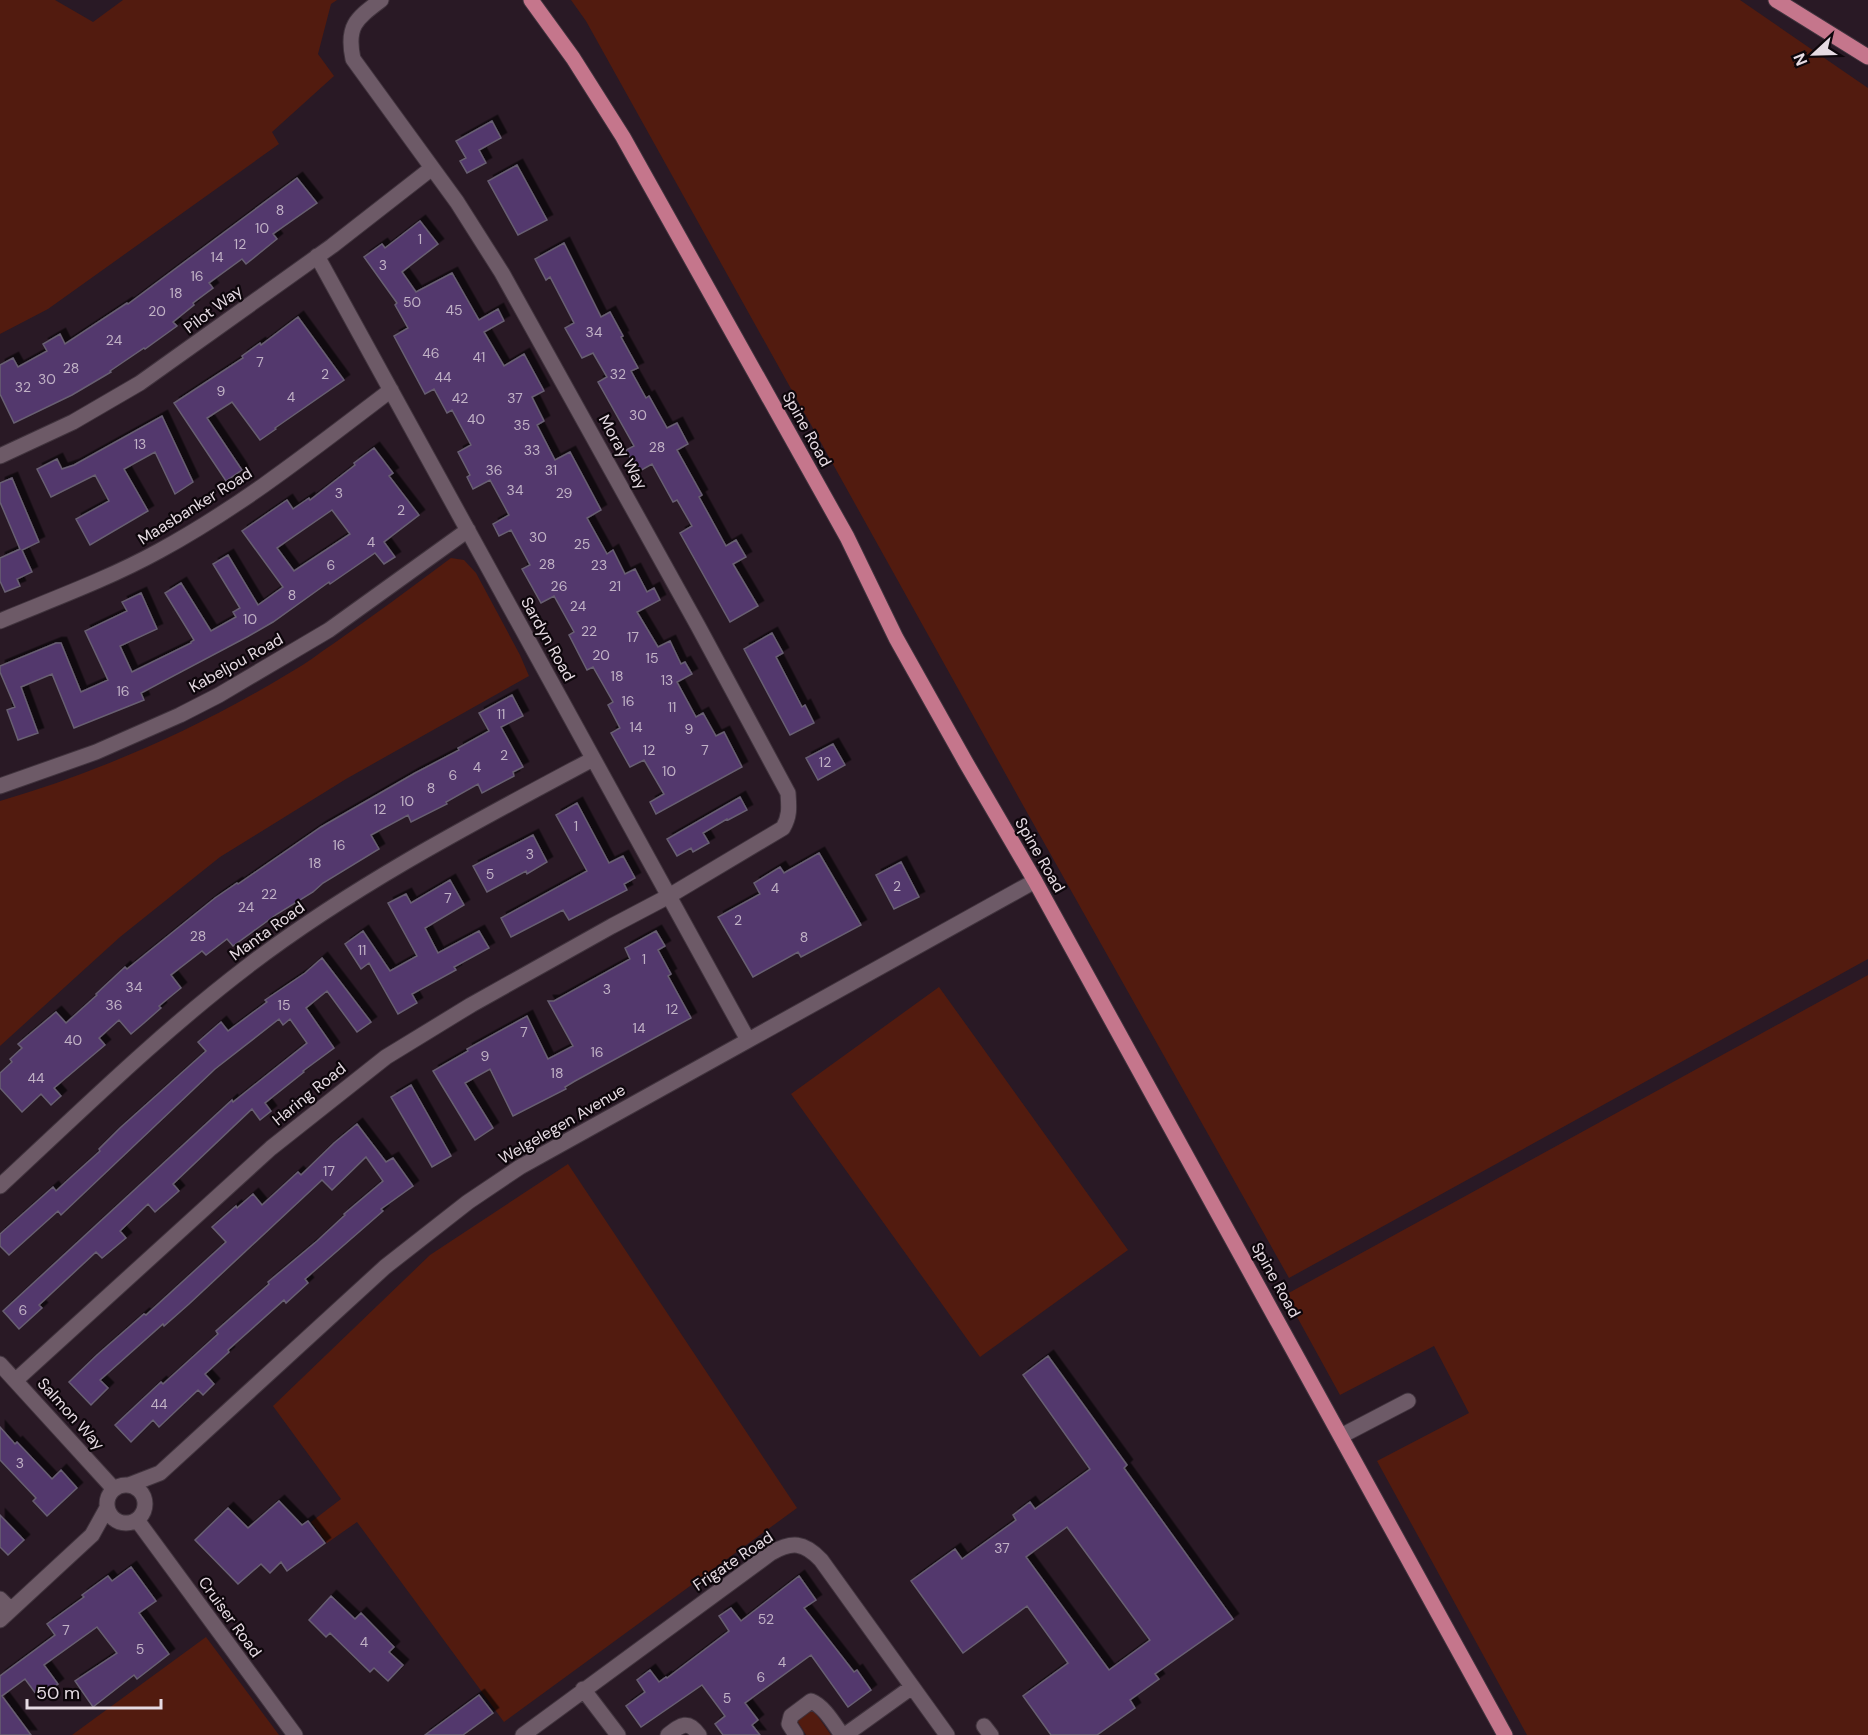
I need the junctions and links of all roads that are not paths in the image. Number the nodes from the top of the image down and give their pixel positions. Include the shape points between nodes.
1 (381, 0) edge
2 (531, 0) edge
3 (1776, 0) edge
4 (1868, 57) edge
5 (432, 168) junction
6 (317, 256) junction
7 (392, 390) junction
8 (0, 456) edge
9 (468, 530) junction
10 (0, 621) edge
11 (593, 759) junction
12 (0, 786) edge
13 (1035, 881) junction
14 (669, 896) junction
15 (748, 1040) junction
16 (0, 1186) edge
17 (0, 1364) edge
18 (16, 1380) junction
19 (1408, 1401) dead end
20 (1341, 1436) junction
21 (160, 1473) junction
22 (121, 1487) junction
23 (145, 1503) junction
24 (107, 1508) junction
25 (137, 1520) junction
26 (120, 1522) junction
27 (92, 1535) junction
28 (4, 1610) edge
29 (912, 1687) junction
30 (583, 1689) junction
31 (295, 1735) edge
32 (523, 1735) edge
33 (618, 1735) edge
34 (668, 1735) edge
35 (699, 1735) edge
36 (796, 1735) edge
37 (843, 1735) edge
38 (947, 1735) edge
39 (1505, 1735) edge

1 - 5 street, Moray Way via 358,17 351,31 353,59
2 - 13 main road, Spine Road via 623,137 847,537 896,638
3 - 4 main road
5 - 6 street, Pilot Way
5 - 14 street, Moray Way via 502,273 788,794 788,819 783,828
6 - 7 street, Sardyn Road
6 - 8 street, Pilot Way via 140,383 73,422
7 - 9 street, Sardyn Road
7 - 10 street, Maasbanker Road via 223,514 159,552
9 - 11 street, Sardyn Road
9 - 12 street, Kabeljou Road via 329,630 219,695 96,752
11 - 14 street, Sardyn Road
11 - 16 street, Manta Road via 358,891 264,954 176,1025
13 - 15 street, Welgelegen Avenue
13 - 20 main road, Spine Road
14 - 15 street, Sardyn Road
14 - 18 street, Haring Road via 481,999 378,1062 263,1155
15 - 21 street, Welgelegen Avenue via 520,1167 468,1202 385,1267
17 - 18 street, Salmon Way
18 - 22 street, Salmon Way
19 - 20 street
20 - 39 main road, Spine Road
21 - 22 street, Welgelegen Avenue
21 - 23 street, Welgelegen Avenue
22 - 23 street via 140,1491
22 - 24 street via 109,1496
23 - 25 street, Welgelegen Avenue
24 - 26 street
24 - 27 street
25 - 26 street
25 - 31 street, Cruiser Road
26 - 27 street
27 - 28 street
29 - 30 street, Frigate Road via 821,1560 812,1551 793,1545 771,1553
29 - 37 street
29 - 38 street, Frigate Road
30 - 32 street, Frigate Road
30 - 33 street
34 - 35 street via 688,1725
36 - 37 street via 789,1724 790,1716 811,1701

